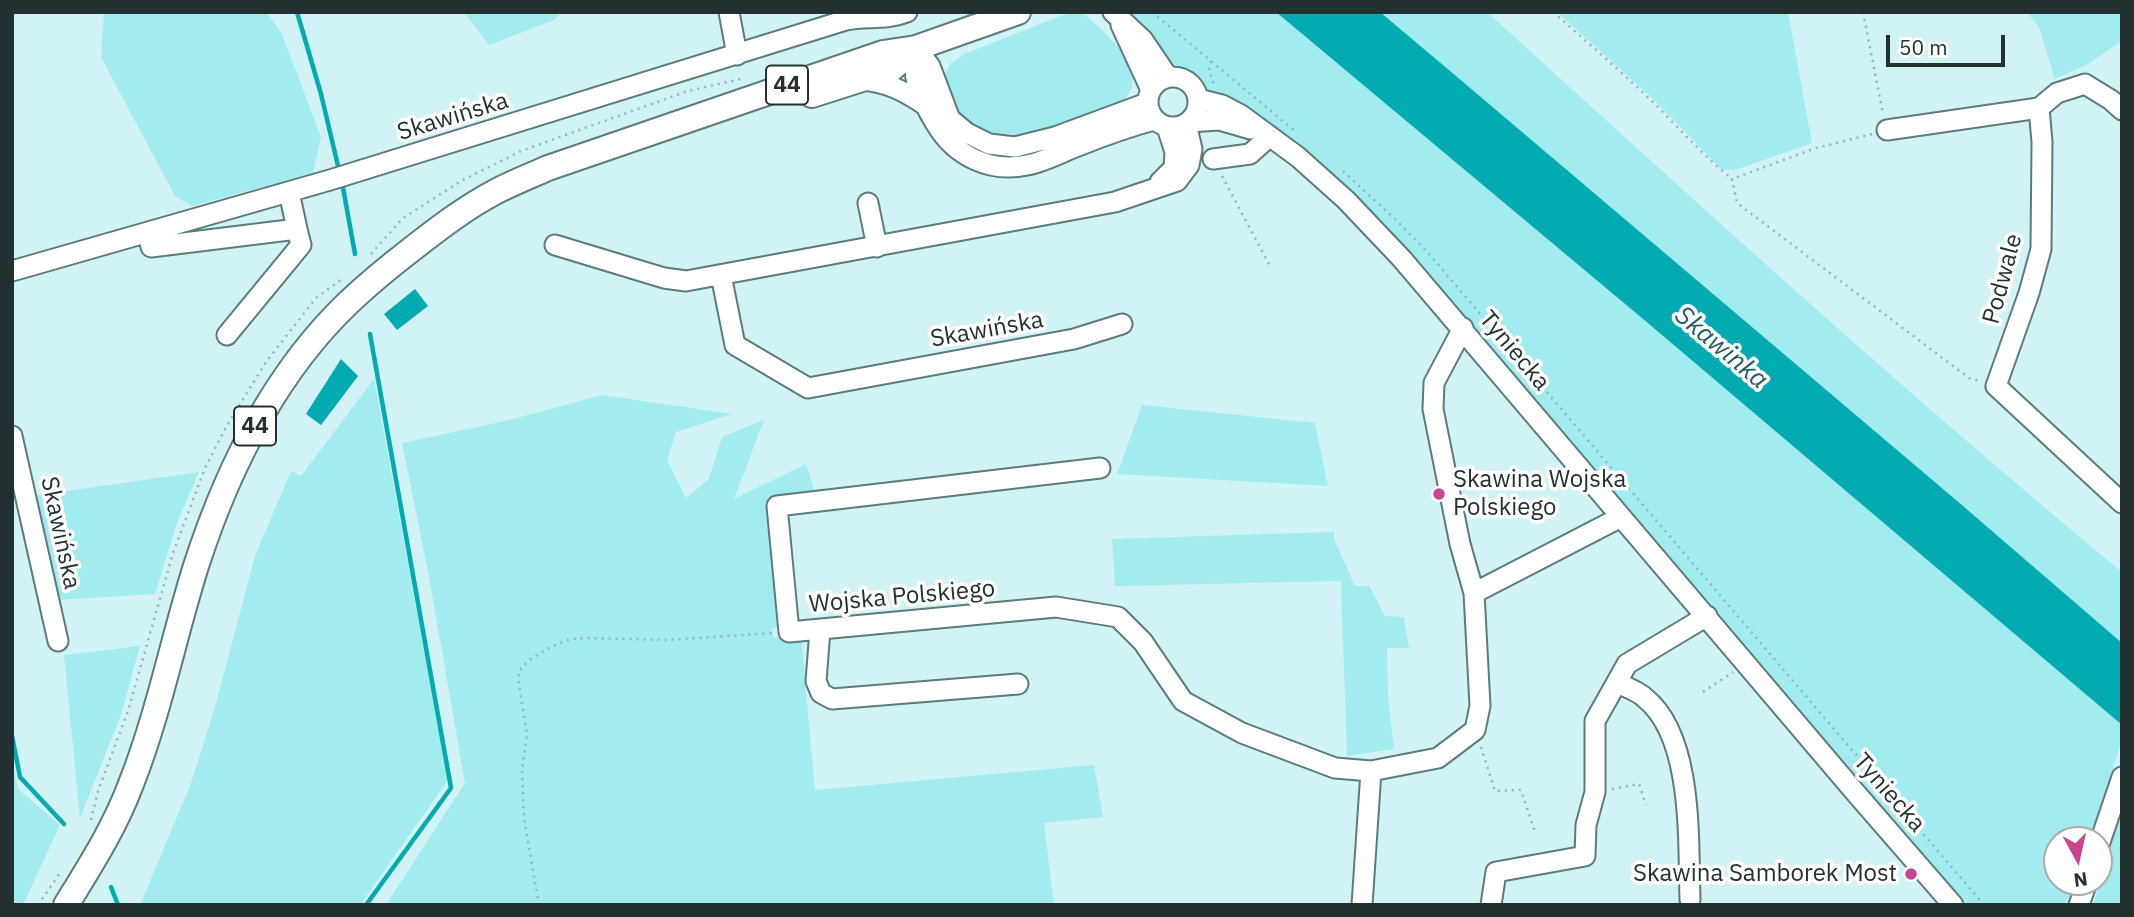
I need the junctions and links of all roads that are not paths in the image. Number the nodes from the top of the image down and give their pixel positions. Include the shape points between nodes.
1 (729, 12) edge
2 (907, 12) edge
3 (1018, 12) edge
4 (1115, 13) edge
5 (916, 48) junction
6 (737, 55) junction
7 (1168, 77) junction
8 (859, 80) junction
9 (1198, 99) junction
10 (925, 105) junction
11 (2039, 108) junction
12 (2122, 110) edge
13 (1166, 114) junction
14 (661, 130) junction
15 (1886, 130) road end
16 (1268, 135) junction
17 (1213, 159) road end
18 (289, 192) junction
19 (868, 203) dead end
20 (298, 229) junction
21 (148, 233) junction
22 (555, 245) dead end
23 (877, 247) junction
24 (12, 271) edge
25 (721, 275) junction
26 (1122, 324) dead end
27 (1463, 328) junction
28 (227, 335) dead end
29 (12, 436) edge
30 (1100, 468) dead end
31 (2122, 503) edge
32 (1621, 517) junction
33 (1474, 593) junction
34 (1707, 616) junction
35 (820, 630) junction
36 (58, 641) dead end
37 (1616, 683) junction
38 (1018, 684) dead end
39 (1371, 771) junction
40 (2122, 777) edge
41 (2105, 826) edge
42 (1690, 900) dead end
43 (66, 905) edge
44 (1362, 905) edge
45 (1491, 905) edge
46 (1953, 905) edge

1 - 6 street
2 - 6 street, Skawińska via 846,20
3 - 5 main road, 44
4 - 7 street via 1143,40
4 - 13 street
5 - 8 main road, 44 via 890,70
5 - 10 street via 913,72
5 - 13 street via 930,66 950,119 989,144 1015,147
5 - 14 main road, 44 via 883,53
6 - 18 street, Skawińska
7 - 9 street via 1191,85
7 - 13 street via 1161,80
8 - 10 street via 891,85
8 - 14 main road, 44
9 - 13 street via 1195,115
9 - 16 street, Tyniecka via 1231,110
10 - 13 street via 945,138 964,155 1006,167 1029,165
11 - 12 street via 2057,93 2085,83
11 - 15 street
11 - 31 street, Podwale via 2041,248 1996,386
13 - 16 street, Tyniecka via 1219,120
13 - 23 street via 1174,168 1152,189 1115,202
14 - 43 main road, 44 via 548,168 495,192 447,222 346,304 291,372 263,412 228,480 196,567 156,713 130,787
16 - 17 street via 1250,154
16 - 27 street, Tyniecka via 1346,200
18 - 20 street
18 - 21 street, Skawińska
19 - 23 street
20 - 21 street via 151,247
20 - 28 street via 301,245
21 - 24 street, Skawińska
22 - 25 street via 664,278 686,281
23 - 25 street
25 - 26 street, Skawińska via 734,345 808,388 1074,339
27 - 32 street, Tyniecka
27 - 33 street via 1434,383 1433,409
29 - 36 street, Skawińska
30 - 35 street, Wojska Polskiego via 777,506 789,632
32 - 33 street
32 - 34 street, Tyniecka
33 - 39 street, Wojska Polskiego via 1480,706 1475,730 1438,758
34 - 37 street via 1627,664
34 - 46 street, Tyniecka
35 - 38 street via 816,681 821,693 832,699
35 - 39 street, Wojska Polskiego via 1056,607 1118,617 1143,642 1183,701 1242,733 1324,764
37 - 42 street via 1645,697 1664,718 1678,756 1687,797
37 - 45 street via 1595,721 1595,792 1586,824 1585,856 1496,872
39 - 44 street
40 - 41 street

